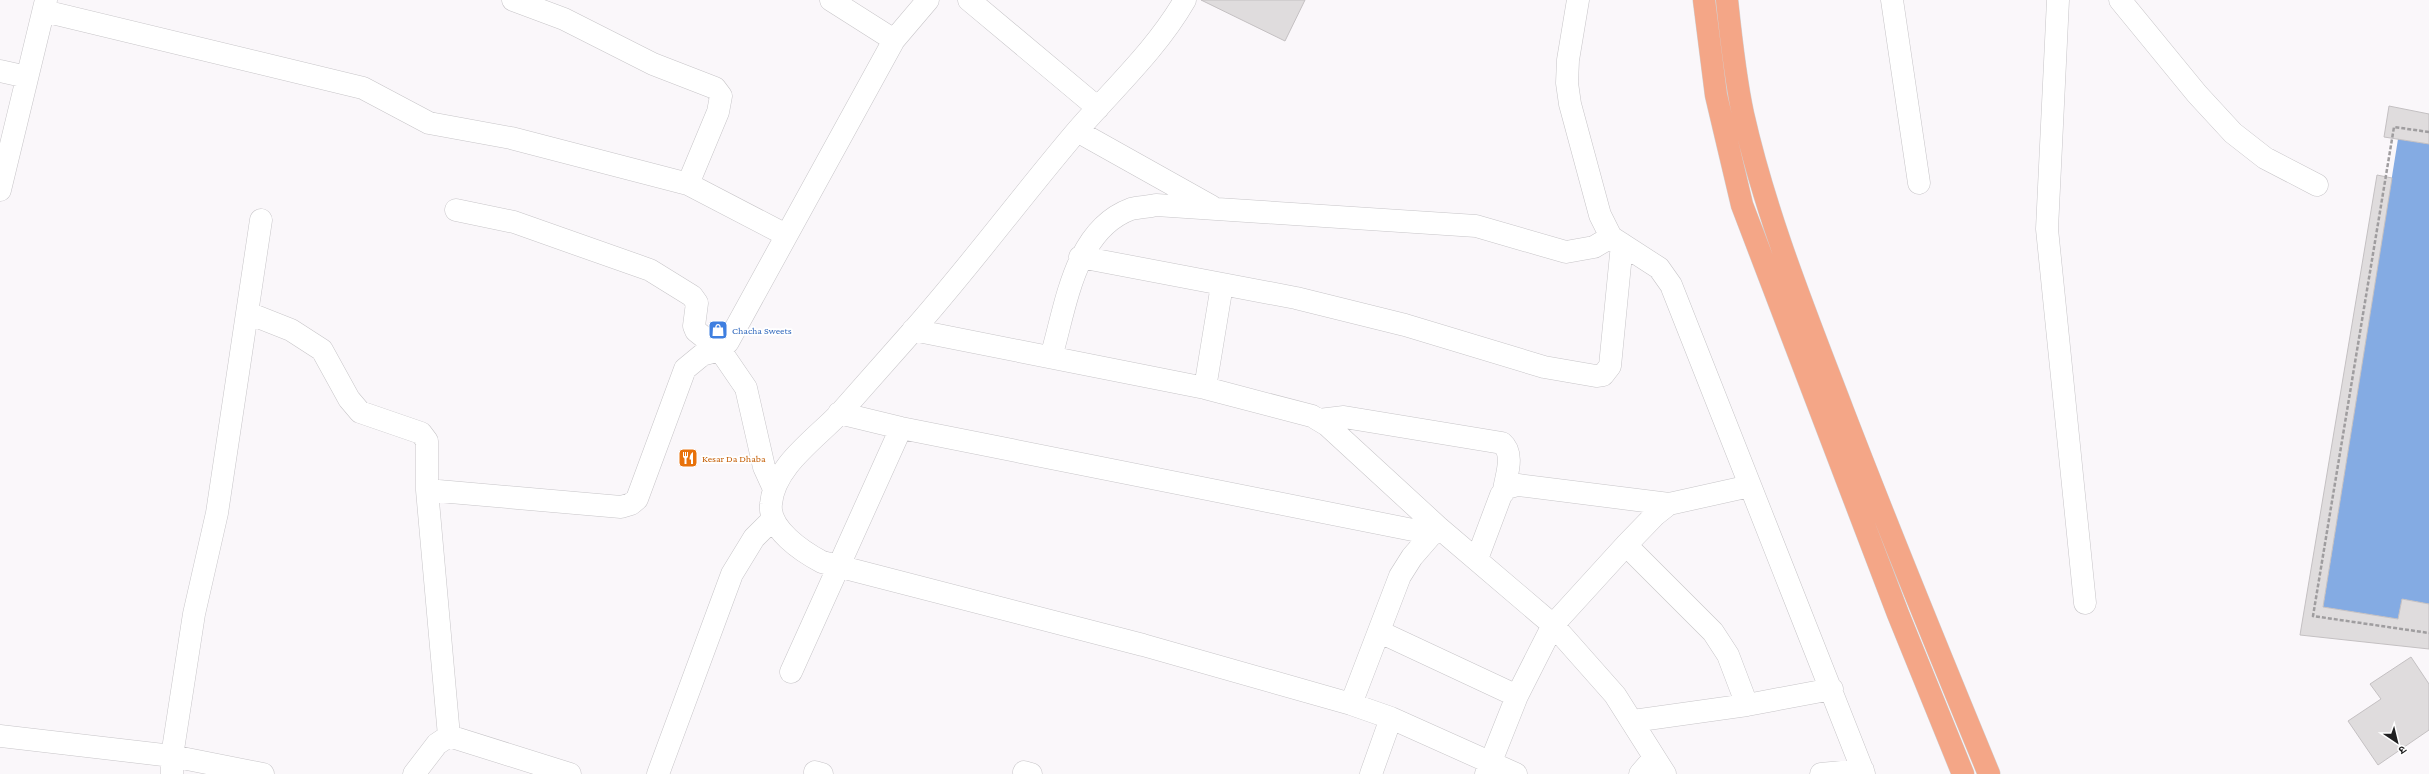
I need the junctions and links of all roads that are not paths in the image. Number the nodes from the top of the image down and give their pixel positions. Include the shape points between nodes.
1 (513, 0) edge
2 (831, 0) edge
3 (928, 0) edge
4 (969, 0) edge
5 (1185, 0) edge
6 (1578, 0) edge
7 (1704, 0) edge
8 (1727, 0) edge
9 (1892, 0) edge
10 (2058, 0) edge
11 (2120, 0) edge
12 (45, 6) edge
13 (894, 40) junction
14 (0, 71) edge
15 (27, 77) junction
16 (1098, 108) junction
17 (1077, 131) junction
18 (1919, 183) dead end
19 (688, 184) junction
20 (2317, 185) dead end
21 (0, 190) edge
22 (456, 210) dead end
23 (1217, 210) junction
24 (261, 220) dead end
25 (786, 235) junction
26 (1616, 241) junction
27 (1080, 257) junction
28 (1222, 284) junction
29 (248, 313) junction
30 (913, 330) junction
31 (720, 350) junction
32 (1051, 357) junction
33 (1205, 388) junction
34 (839, 413) junction
35 (1319, 420) junction
36 (901, 428) junction
37 (1750, 486) junction
38 (774, 489) junction
39 (427, 490) junction
40 (1504, 490) junction
41 (1669, 504) junction
42 (772, 519) junction
43 (1435, 531) junction
44 (1626, 545) junction
45 (1477, 559) junction
46 (838, 568) junction
47 (2085, 603) dead end
48 (1553, 625) junction
49 (1380, 632) junction
50 (791, 672) dead end
51 (1832, 689) junction
52 (1517, 696) junction
53 (1351, 704) junction
54 (1747, 705) junction
55 (1391, 718) junction
56 (1633, 721) junction
57 (0, 736) edge
58 (449, 736) junction
59 (172, 765) edge
60 (1488, 768) edge
61 (1653, 769) edge
62 (1863, 772) edge
63 (263, 774) edge
64 (414, 774) edge
65 (570, 774) edge
66 (658, 774) edge
67 (1371, 774) edge
68 (1516, 774) edge
69 (1821, 774) edge
70 (1963, 774) edge
71 (1989, 774) edge

1 - 19 street via 564,19 653,64 718,92 721,96 718,112
2 - 13 street
3 - 13 street
4 - 16 street
5 - 16 street via 1159,38
6 - 26 street via 1568,60 1570,104 1600,216
7 - 70 highway via 1716,95 1742,205 1895,607
8 - 71 highway via 1743,113 1778,235 1895,546
9 - 18 street
10 - 47 street via 2047,229
11 - 20 street via 2197,94 2233,133 2265,158
12 - 15 street
12 - 19 street via 364,88 429,123 511,138
13 - 25 street
14 - 15 street
15 - 21 street
16 - 17 street
17 - 23 street
17 - 30 street
19 - 25 street
22 - 31 street via 514,222 650,270 692,296 697,303 694,326 696,331
23 - 26 street via 1476,226 1566,252
23 - 27 street via 1156,205 1133,209 1110,222 1092,239
24 - 29 street
25 - 31 street via 728,342
26 - 28 street via 1610,366 1607,373 1596,376 1544,367 1366,315
26 - 37 street via 1659,268 1671,285
27 - 28 street
27 - 32 street
28 - 33 street
29 - 39 street via 291,330 322,350 349,399 360,412 421,433 427,441
29 - 59 street via 217,513 194,614
30 - 32 street
30 - 34 street
31 - 38 street via 746,388 764,467
31 - 39 street via 702,355 685,370 637,499 631,504 621,507
32 - 33 street
33 - 35 street
34 - 36 street
34 - 38 street via 790,463
35 - 40 street via 1344,417 1502,443 1508,452 1509,461
35 - 43 street via 1341,436
36 - 43 street
36 - 46 street
37 - 41 street
37 - 51 street
38 - 42 street via 770,506
39 - 58 street
40 - 41 street via 1518,485
40 - 45 street
41 - 44 street
42 - 46 street via 804,553
42 - 66 street via 754,538 732,574
43 - 45 street
43 - 49 street via 1412,557 1400,576
44 - 48 street
44 - 54 street via 1713,632 1728,655
45 - 48 street
46 - 50 street via 829,594
46 - 53 street via 1142,645
48 - 52 street
48 - 56 street via 1615,695
49 - 52 street
49 - 53 street
51 - 54 street
51 - 62 street
52 - 60 street
53 - 55 street
54 - 56 street
55 - 60 street
55 - 67 street
56 - 61 street
57 - 59 street
58 - 64 street via 437,744
58 - 65 street
59 - 63 street
60 - 68 street
62 - 69 street

